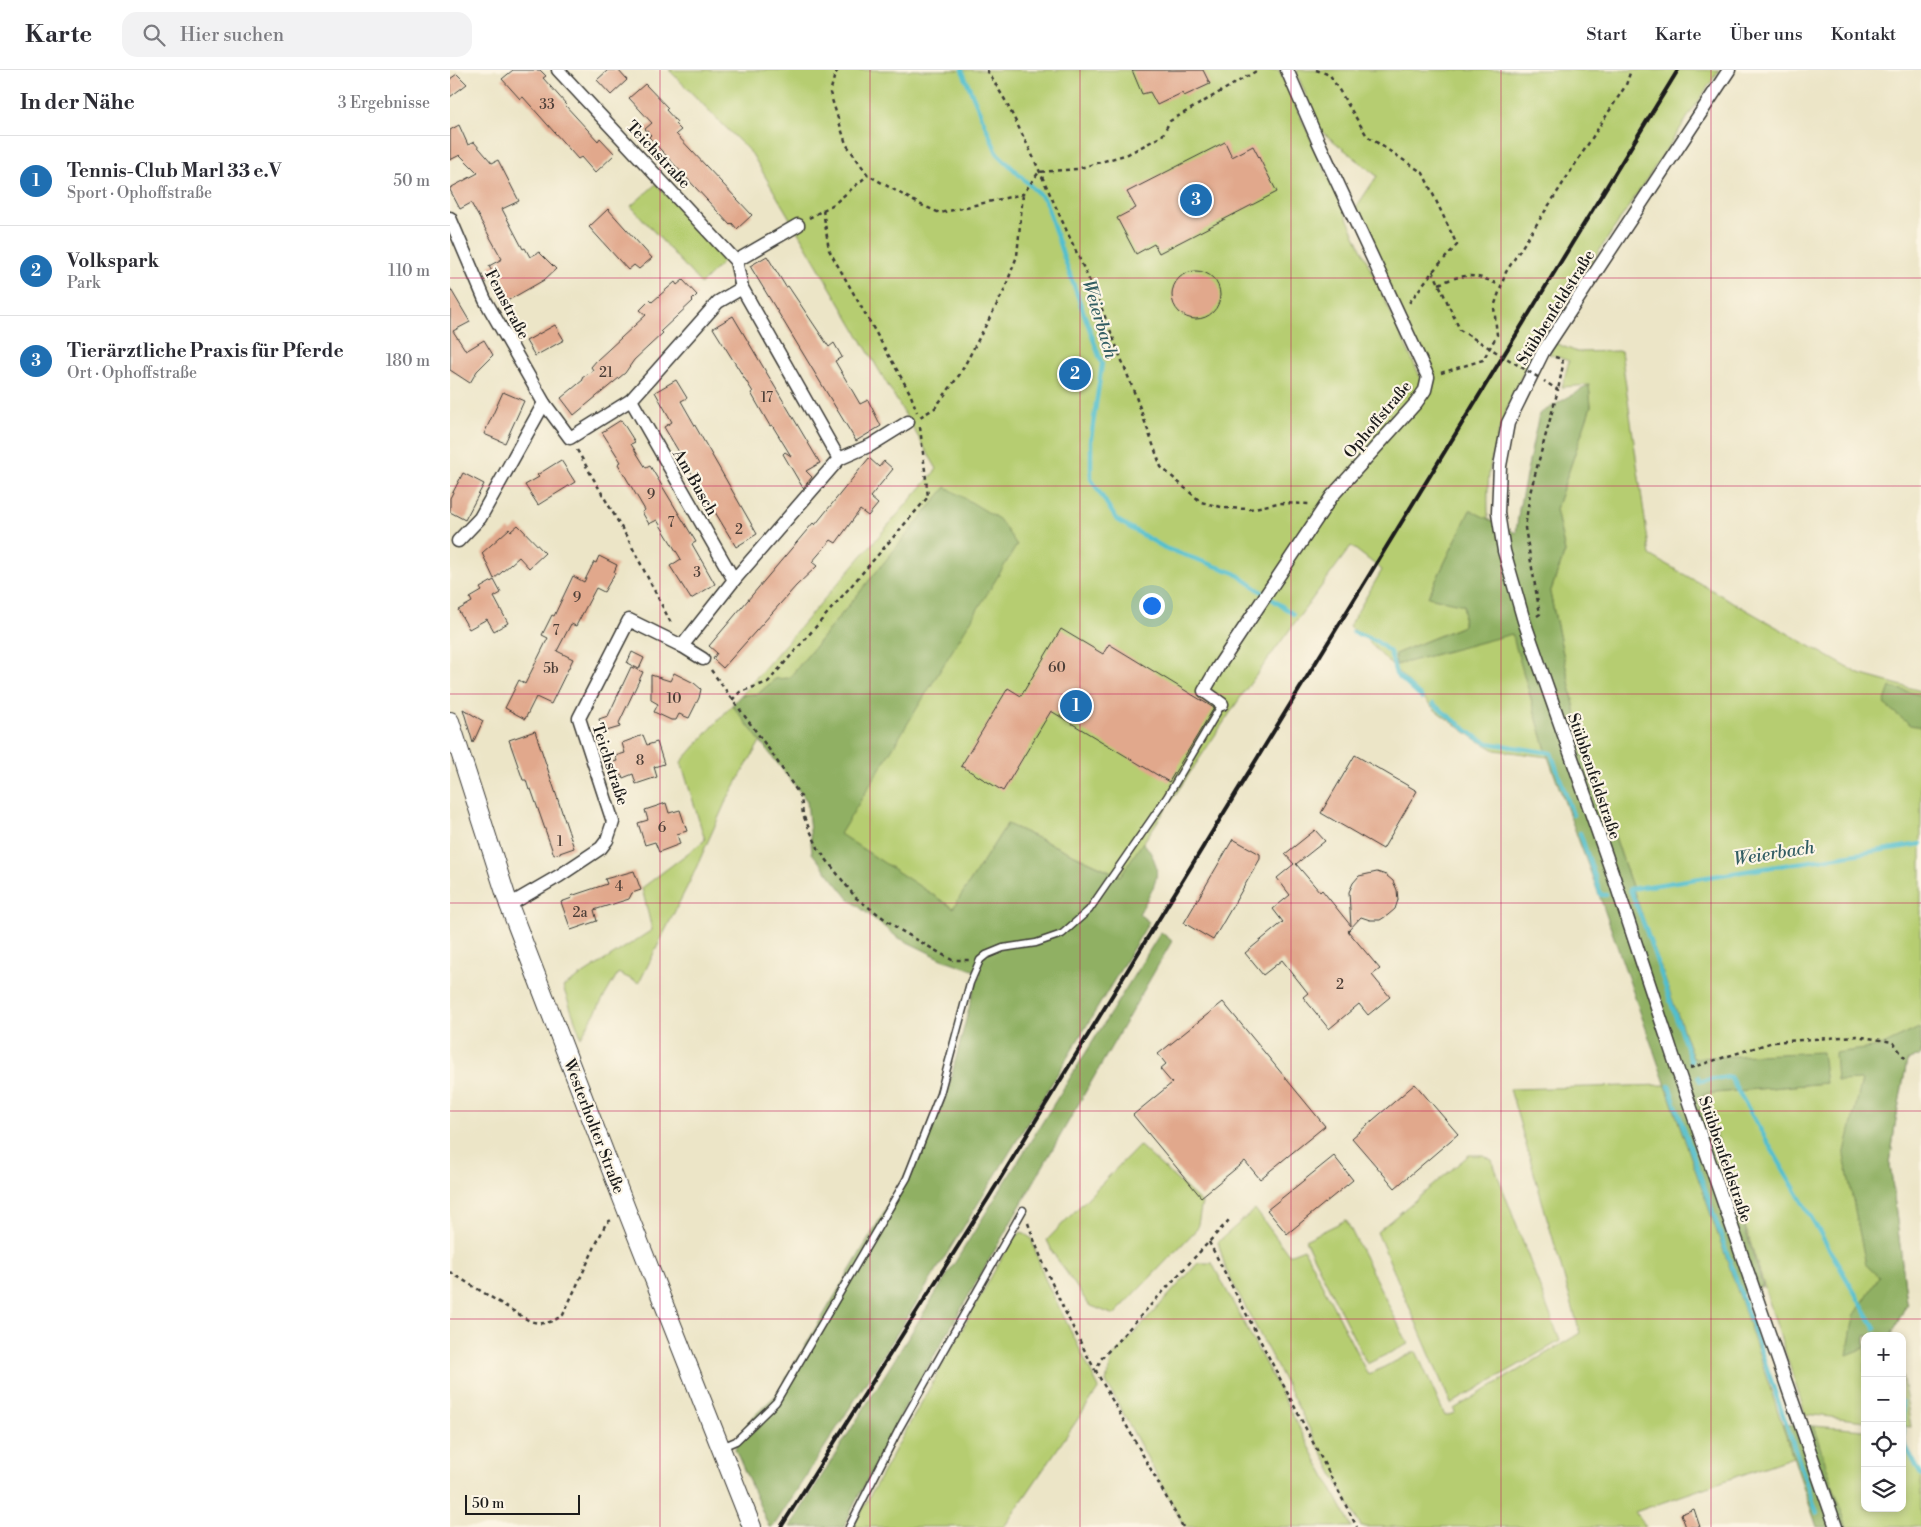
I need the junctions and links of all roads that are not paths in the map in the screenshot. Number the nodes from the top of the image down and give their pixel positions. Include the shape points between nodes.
1 (558, 70) edge
2 (1287, 70) edge
3 (1729, 70) edge
4 (450, 219) edge
5 (798, 225) road end
6 (736, 261) junction
7 (742, 288) junction
8 (631, 400) junction
9 (544, 403) junction
10 (914, 419) road end
11 (839, 459) junction
12 (458, 541) dead end
13 (734, 580) junction
14 (682, 646) junction
15 (703, 659) road end
16 (1222, 704) joint
17 (450, 720) edge
18 (510, 905) junction
19 (1023, 1210) road end
20 (721, 1448) junction
21 (752, 1527) edge
22 (849, 1527) edge
23 (1836, 1527) edge

1 - 6 street, Teichstraße
2 - 16 street, Ophoffstraße via 1428,377 1425,390 1416,403 1332,496 1204,691
3 - 23 street, Stübbenfeldstraße via 1543,352 1508,423 1500,466 1498,514 1504,551 1524,621
4 - 9 street, Femstraße via 485,300
5 - 6 street
6 - 7 street
7 - 8 street via 718,302
7 - 11 street
8 - 9 street, Femstraße via 570,438
8 - 13 street, Am Busch
9 - 12 street via 480,518
10 - 11 street via 871,445
11 - 13 street
13 - 14 street
14 - 15 street, Teichstraße
14 - 18 street, Teichstraße via 629,620 579,718 613,822 607,840 601,848
16 - 20 lane via 1167,797 1089,910 1062,934 1036,943 1003,948 980,960 970,983 940,1094 907,1178 776,1402 736,1441
17 - 18 main road, Westerholter Straße
18 - 20 main road, Westerholter Straße
19 - 22 lane via 900,1427
20 - 21 main road, Westerholter Straße

